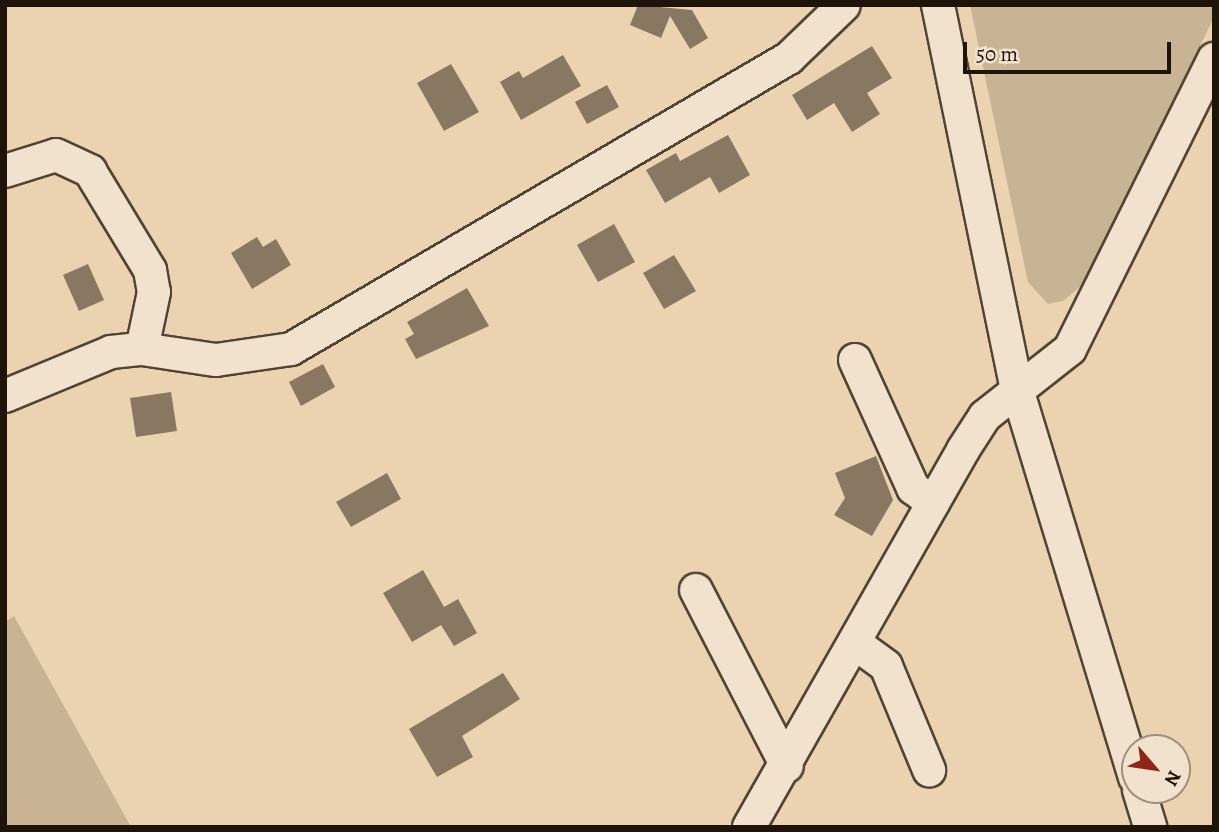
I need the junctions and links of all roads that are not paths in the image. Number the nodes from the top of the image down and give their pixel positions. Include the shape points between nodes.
1 (844, 5) edge
2 (938, 5) edge
3 (1214, 59) edge
4 (5, 171) edge
5 (142, 349) junction
6 (855, 360) dead end
7 (1017, 389) junction
8 (5, 396) edge
9 (933, 503) junction
10 (696, 590) dead end
11 (856, 644) junction
12 (1122, 734) edge
13 (787, 766) junction
14 (929, 770) dead end
15 (1143, 804) edge
16 (749, 827) edge
17 (1150, 827) edge

1 - 5 street via 789,58 291,349 216,360
2 - 7 street
3 - 7 street via 1070,349
4 - 5 street via 56,155 90,171 150,270 155,292
5 - 8 street via 111,352
6 - 9 street via 913,488
7 - 9 street via 985,416
7 - 12 street
9 - 11 street
10 - 13 street
11 - 13 street
11 - 14 street via 886,666
13 - 16 street
15 - 17 street

